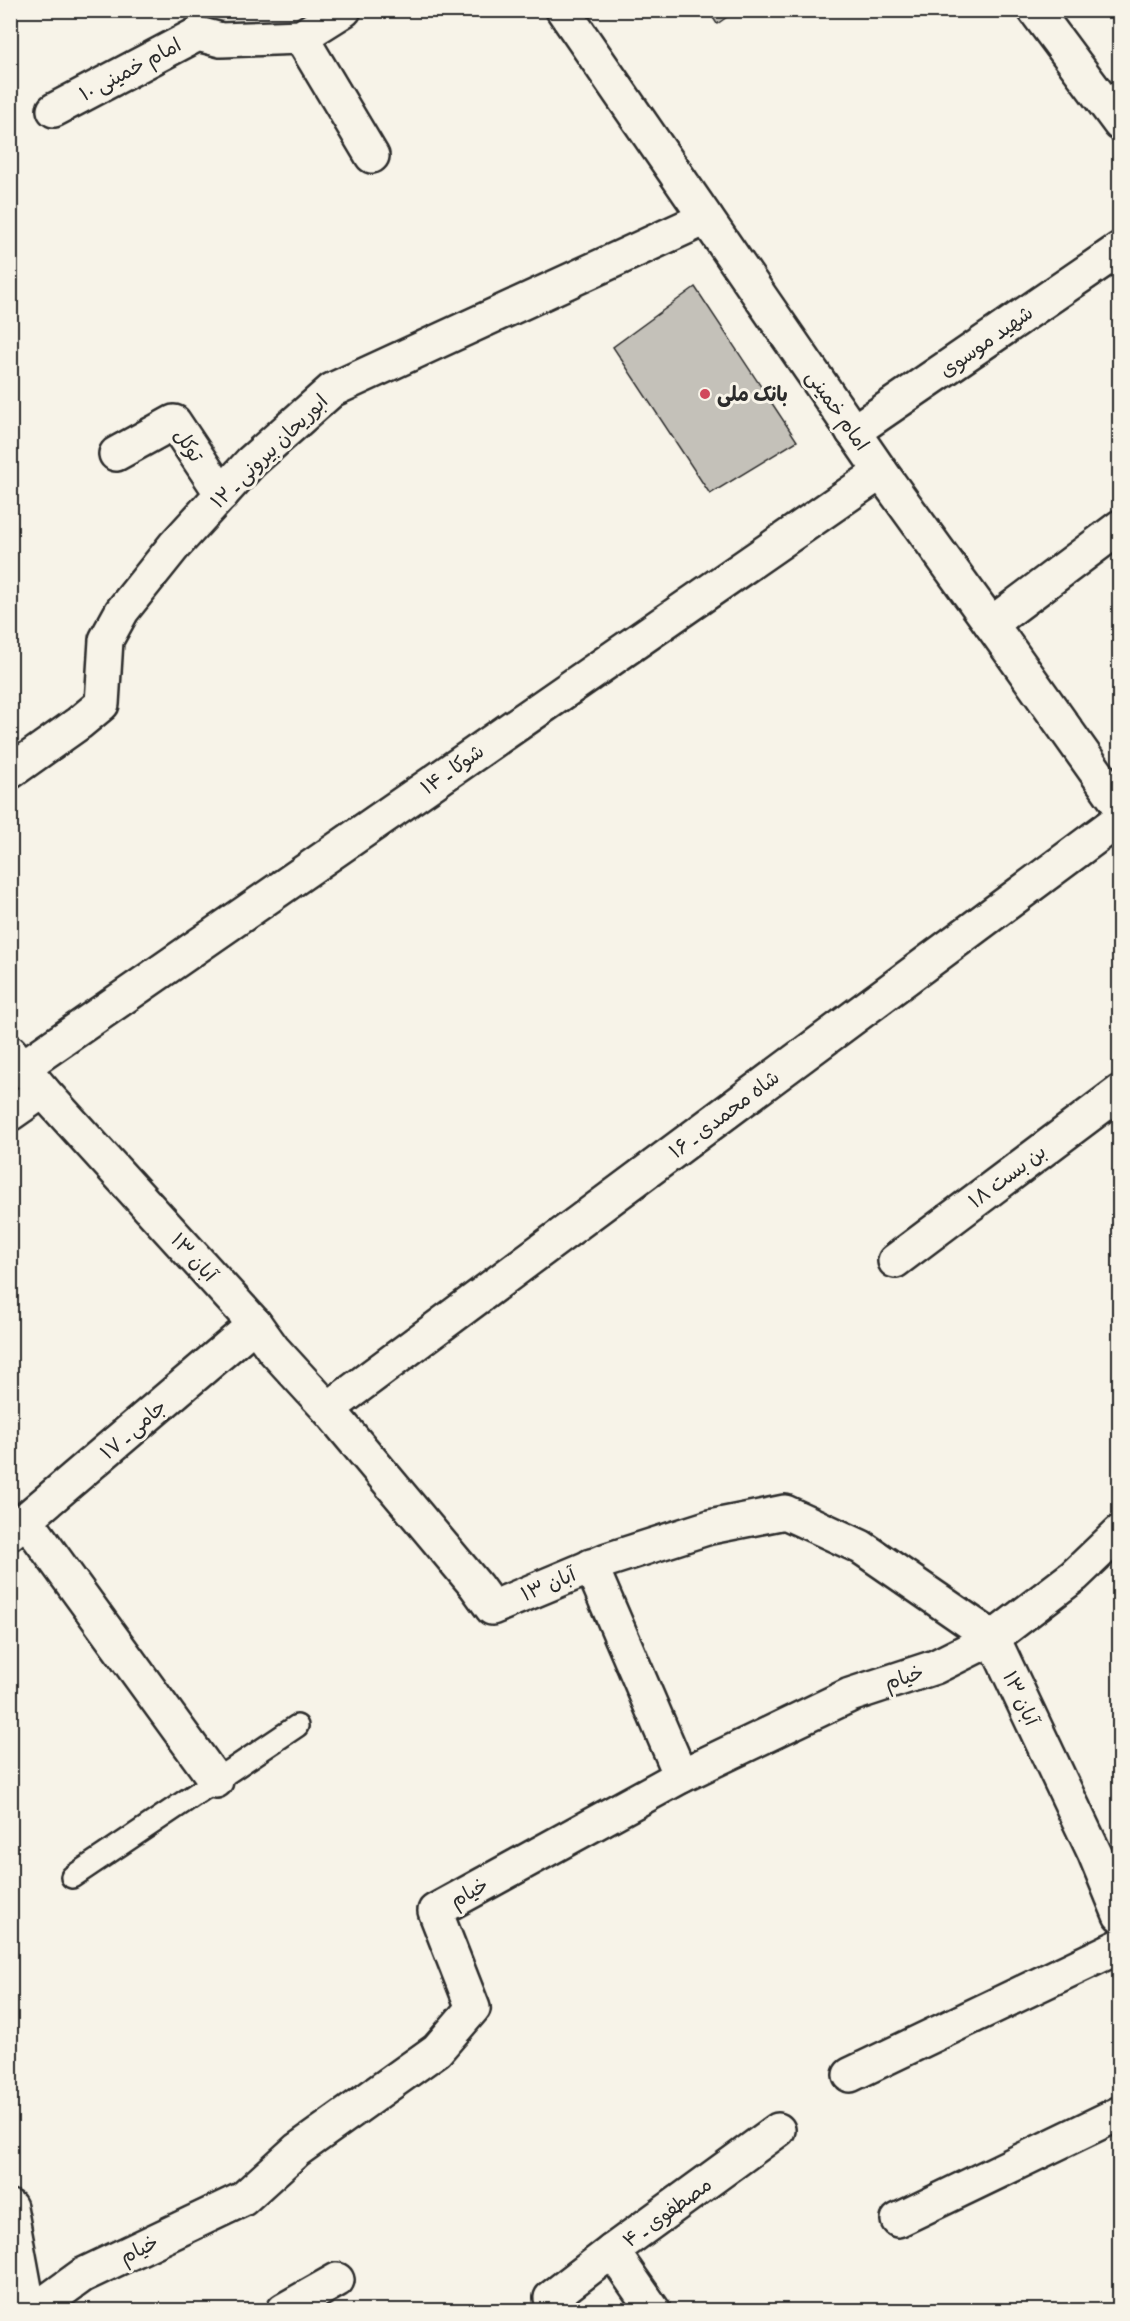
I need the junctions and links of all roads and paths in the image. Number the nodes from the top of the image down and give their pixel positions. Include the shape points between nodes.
1 (344, 10) edge
2 (563, 10) edge
3 (1035, 10) edge
4 (192, 22) edge
5 (301, 37) junction
6 (54, 110) dead end
7 (1119, 124) edge
8 (372, 156) dead end
9 (706, 218) junction
10 (1119, 249) edge
11 (853, 432) junction
12 (116, 454) dead end
13 (881, 472) junction
14 (222, 494) junction
15 (1119, 527) edge
16 (991, 624) junction
17 (10, 771) edge
18 (1119, 806) edge
19 (1119, 819) edge
20 (16, 1059) edge
21 (43, 1091) junction
22 (1119, 1092) edge
23 (10, 1114) edge
24 (896, 1261) dead end
25 (255, 1324) junction
26 (328, 1409) junction
27 (19, 1527) edge
28 (1119, 1532) edge
29 (591, 1566) junction
30 (993, 1638) junction
31 (297, 1726) dead end
32 (681, 1776) junction
33 (216, 1781) junction
34 (72, 1877) dead end
35 (1119, 1915) edge
36 (1119, 1946) edge
37 (850, 2075) dead end
38 (1119, 2113) edge
39 (778, 2130) dead end
40 (10, 2207) edge
41 (898, 2220) dead end
42 (13, 2244) edge
43 (612, 2251) junction
44 (337, 2280) dead end
45 (551, 2298) dead end
46 (29, 2310) edge
47 (35, 2310) edge
48 (284, 2310) edge
49 (652, 2310) edge

1 - 5 street, امام خمینی ۱۰
2 - 9 street, امام خمینی
3 - 7 street
4 - 5 street, امام خمینی ۱۰ via 221,40
4 - 6 street, امام خمینی ۱۰
5 - 8 street
9 - 11 street, امام خمینی
9 - 14 street, ابوریحان بیرونی ـ ۱۲ via 332,390
10 - 11 street, شهید موسوی
11 - 13 street, امام خمینی
12 - 14 street, توکل via 174,422
13 - 16 street, امام خمینی
13 - 20 street, شوکا ـ ۱۴
14 - 17 street, ابوریحان بیرونی ـ ۱۲ via 122,611 106,640 102,704
15 - 16 street
16 - 18 street, امام خمینی
19 - 26 street, شاه محمدی ـ ۱۶
20 - 21 street, ۱۳ آبان
21 - 23 street
21 - 25 street, ۱۳ آبان
22 - 24 street, بن بست ۱۸
25 - 26 street, ۱۳ آبان
25 - 27 street, جامی ـ ۱۷
26 - 29 street, ۱۳ آبان via 492,1608
27 - 33 street
28 - 30 street, خیام via 1074,1576
29 - 30 street, ۱۳ آبان via 710,1527 785,1512 861,1547
29 - 32 street
30 - 32 street, خیام via 934,1667 850,1695
30 - 35 street, ۱۳ آبان via 1095,1854
31 - 33 lane
32 - 47 street, خیام via 435,1911 472,2008 437,2050 297,2150 243,2199 83,2275
33 - 34 lane
36 - 37 street
38 - 41 street
39 - 43 street, مصطفوی ـ ۴
40 - 42 street
42 - 46 street
43 - 45 street
43 - 49 street, مصطفوی ـ ۴
44 - 48 street

